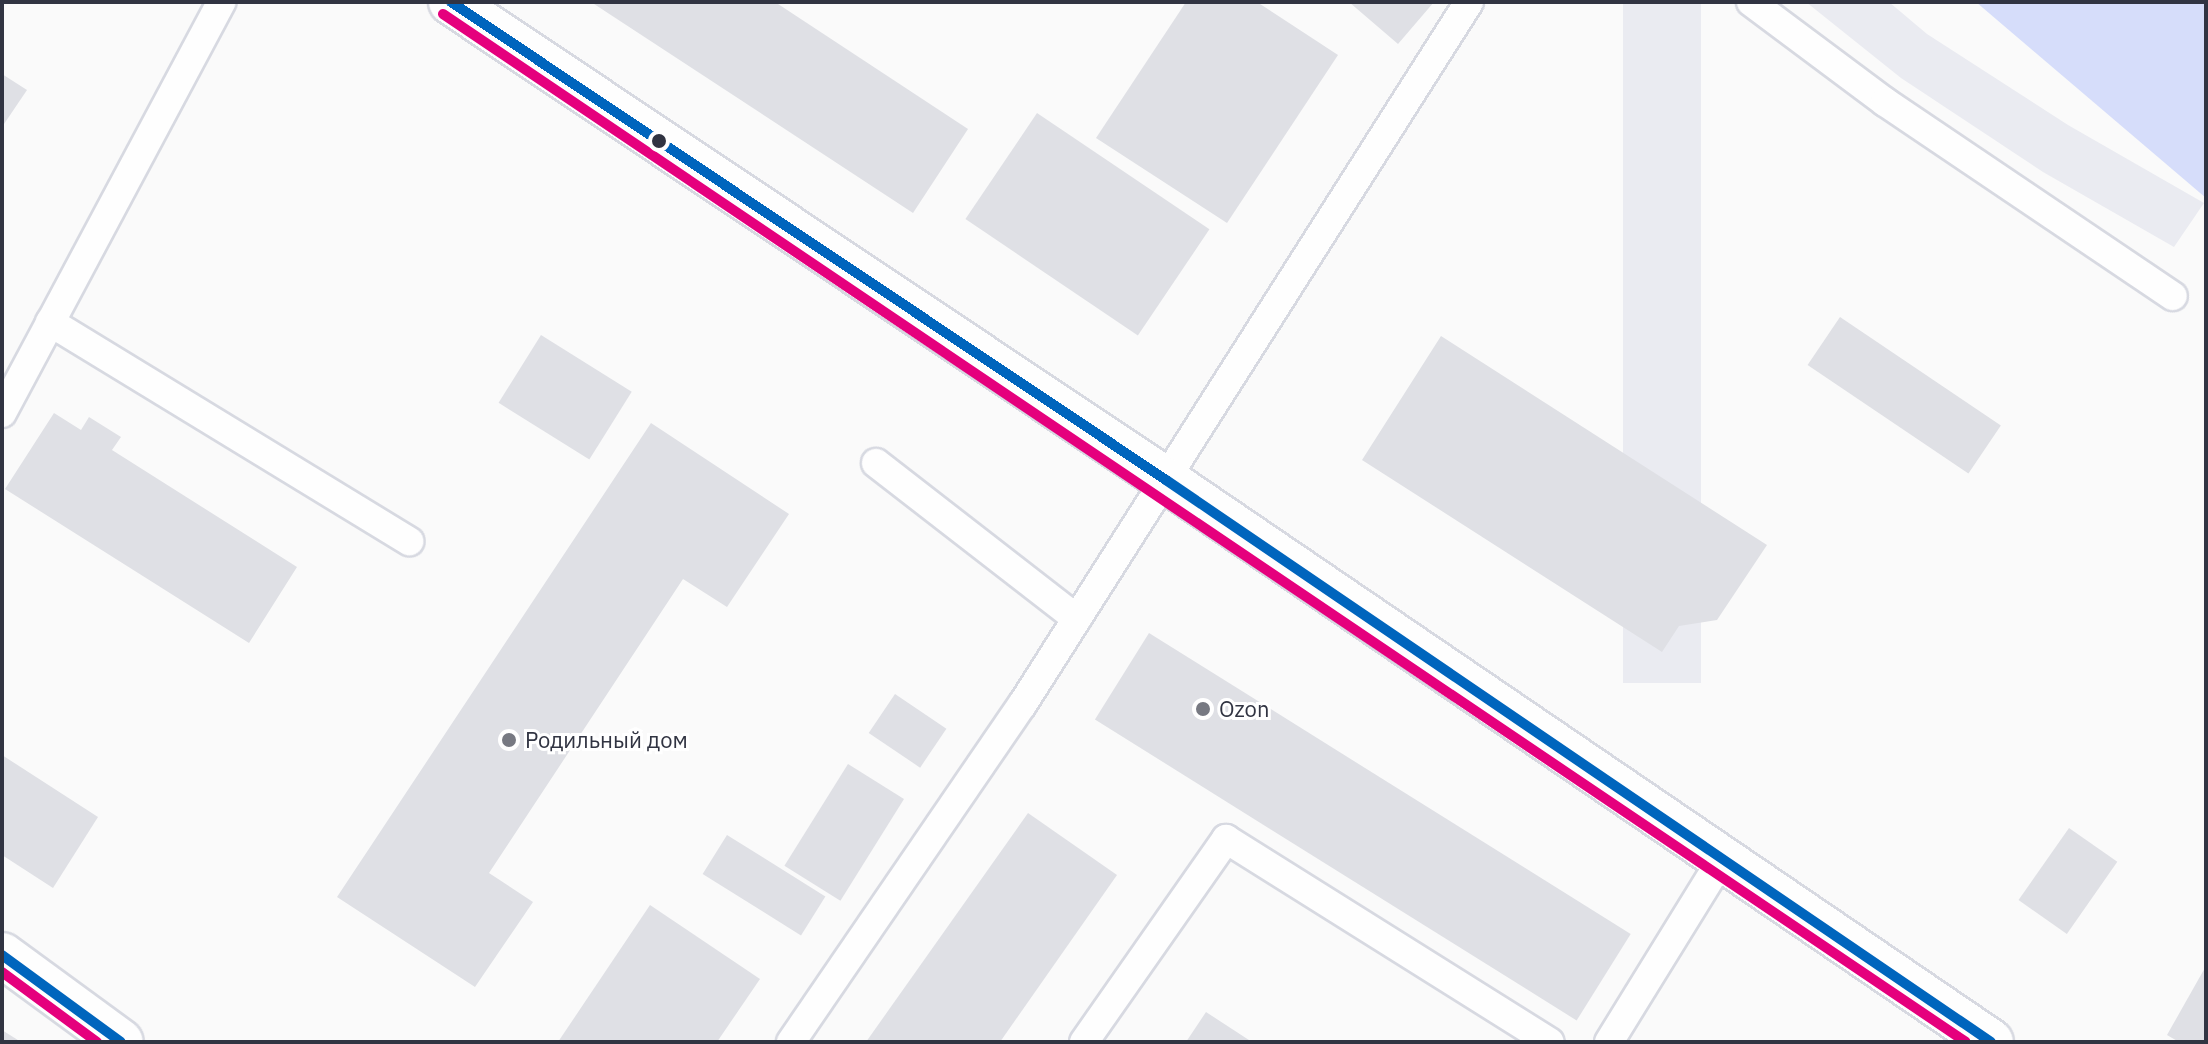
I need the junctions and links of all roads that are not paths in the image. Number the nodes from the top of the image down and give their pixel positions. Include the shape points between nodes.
1 (221, 2) edge
2 (451, 2) edge
3 (1469, 2) edge
4 (1751, 2) edge
5 (2173, 296) dead end
6 (50, 322) junction
7 (2, 413) edge
8 (876, 463) dead end
9 (1166, 480) junction
10 (409, 541) dead end
11 (1077, 619) junction
12 (1722, 859) junction
13 (2, 955) edge
14 (798, 1039) edge
15 (121, 1042) edge
16 (1084, 1042) edge
17 (1550, 1042) edge
18 (1609, 1042) edge
19 (1991, 1042) edge

1 - 6 lane
2 - 9 main road
3 - 9 lane
4 - 5 lane via 1885,102
6 - 7 lane
6 - 10 lane
8 - 11 lane
9 - 11 lane
9 - 12 main road
11 - 14 lane
12 - 18 lane
12 - 19 main road
13 - 15 main road
16 - 17 lane via 1226,839

